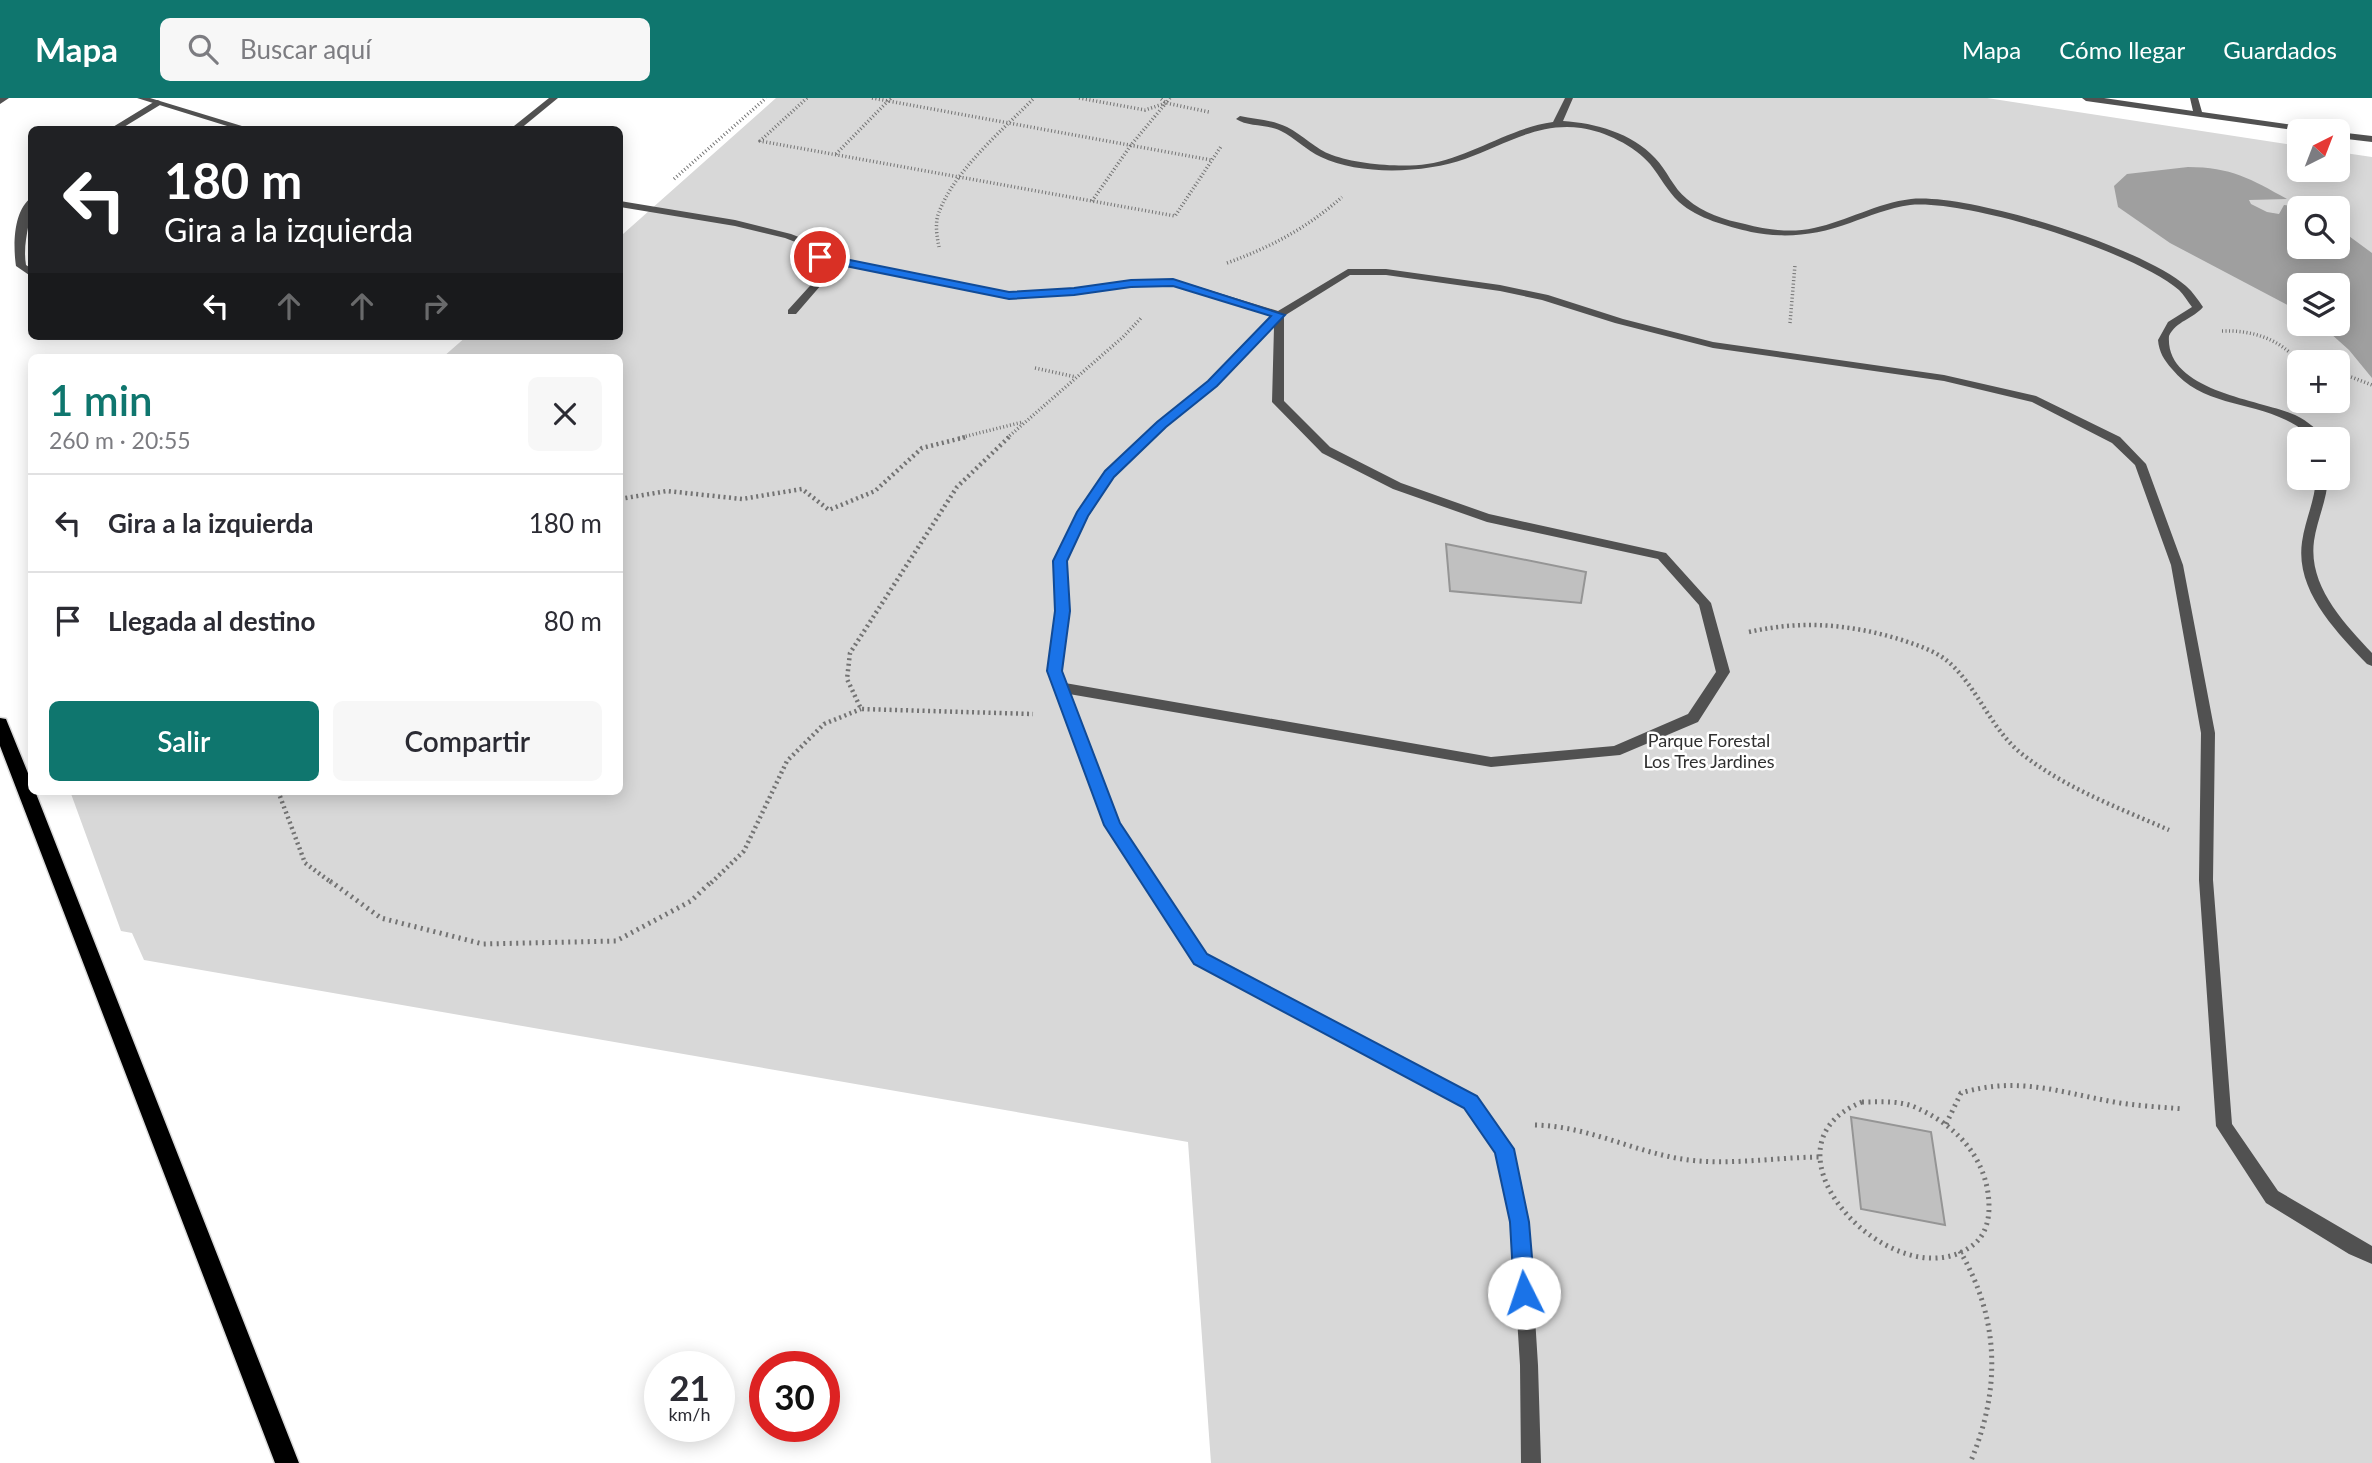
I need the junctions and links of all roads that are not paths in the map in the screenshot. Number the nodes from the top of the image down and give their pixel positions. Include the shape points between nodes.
1 (5, 98) edge
2 (141, 98) edge
3 (554, 98) edge
4 (1569, 98) edge
5 (2086, 98) edge
6 (2194, 98) edge
7 (0, 101) edge
8 (157, 103) junction
9 (2197, 115) junction
10 (1240, 119) road end
11 (1557, 124) junction
12 (119, 126) edge
13 (237, 126) edge
14 (518, 126) edge
15 (2287, 127) edge
16 (2350, 136) edge
17 (2372, 139) edge
18 (28, 205) edge
19 (623, 205) edge
20 (820, 257) junction
21 (28, 271) edge
22 (792, 312) dead end
23 (1279, 315) junction
24 (2307, 427) edge
25 (2322, 490) edge
26 (2372, 661) edge
27 (1060, 687) junction
28 (0, 724) edge
29 (2372, 1255) edge
30 (287, 1463) edge
31 (1531, 1463) edge

1 - 7 street
2 - 8 street
3 - 14 street
4 - 11 street
5 - 9 street
6 - 9 street
8 - 12 street
8 - 13 street
9 - 15 street
10 - 11 street via 1284,128 1331,158 1423,168 1457,160 1521,131
11 - 24 street via 1584,125 1632,146 1650,158 1681,199 1750,228 1807,234 1901,204 1942,201 2004,214 2104,248 2155,271 2193,296 2198,307 2176,320 2163,338 2175,369 2214,395
16 - 17 street
18 - 21 street via 18,253 21,266
19 - 20 street via 788,236 806,243
20 - 22 street via 823,277
20 - 23 street via 1009,296 1173,282
23 - 27 street via 1212,384 1110,474 1082,516 1060,561 1062,611 1054,671
23 - 27 street via 1278,402 1326,450 1397,486 1487,518 1662,556 1705,603 1723,672 1693,718 1615,751 1491,762
23 - 29 street via 1348,272 1386,272 1544,298 1713,345 1944,378 2036,399 2116,440 2140,464 2178,565 2208,733 2206,880 2224,1126 2272,1197
25 - 26 street via 2308,543 2308,568 2319,597
27 - 31 street via 1112,825 1200,959 1470,1102 1504,1149 1520,1222
28 - 30 main road

